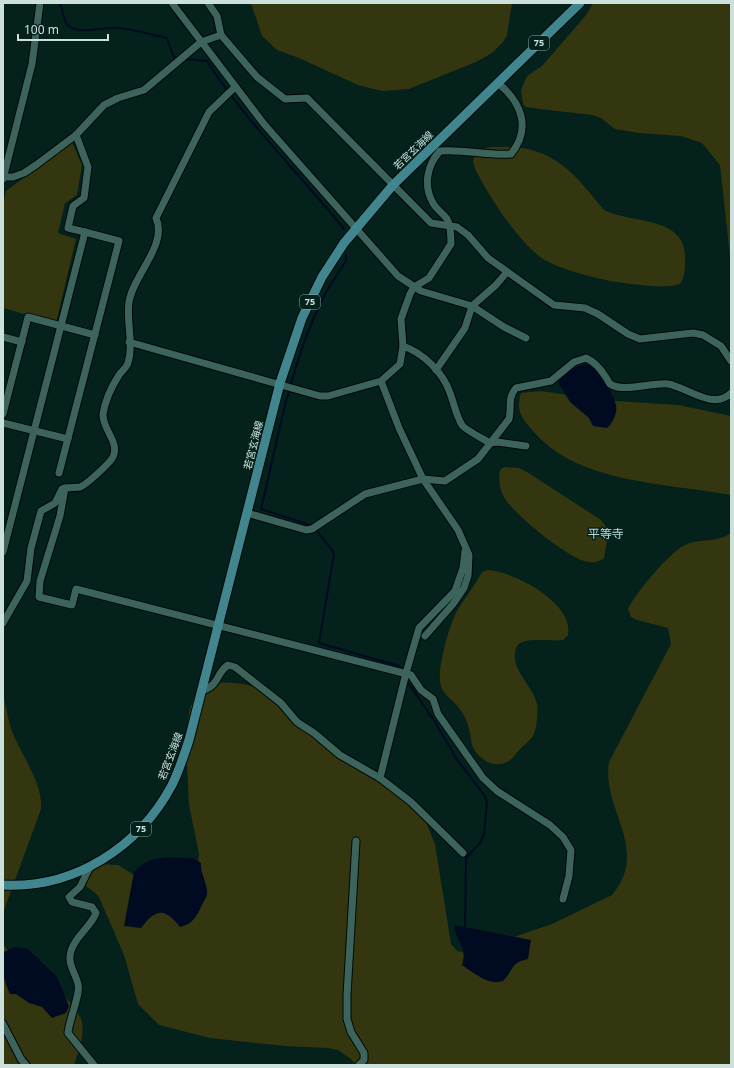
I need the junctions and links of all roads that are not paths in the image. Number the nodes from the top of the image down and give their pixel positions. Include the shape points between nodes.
1 (40, 3) edge
2 (172, 3) edge
3 (208, 3) edge
4 (580, 3) edge
5 (221, 35) junction
6 (201, 42) junction
7 (498, 83) junction
8 (235, 87) junction
9 (76, 135) junction
10 (3, 178) edge
11 (393, 185) junction
12 (449, 224) junction
13 (355, 228) junction
14 (85, 232) junction
15 (507, 272) junction
16 (414, 287) junction
17 (472, 306) junction
18 (61, 326) junction
19 (95, 335) junction
20 (3, 337) edge
21 (526, 338) dead end
22 (22, 342) junction
23 (130, 342) junction
24 (403, 346) junction
25 (731, 361) edge
26 (436, 370) junction
27 (381, 382) junction
28 (280, 383) junction
29 (731, 393) edge
30 (3, 414) edge
31 (3, 423) edge
32 (34, 430) junction
33 (68, 439) junction
34 (490, 444) junction
35 (526, 446) dead end
36 (59, 473) dead end
37 (423, 479) junction
38 (65, 488) junction
39 (247, 513) junction
40 (4, 540) edge
41 (465, 543) junction
42 (3, 552) edge
43 (3, 623) edge
44 (219, 625) junction
45 (425, 636) dead end
46 (406, 673) junction
47 (202, 691) junction
48 (380, 778) junction
49 (356, 841) dead end
50 (463, 853) dead end
51 (90, 867) junction
52 (3, 885) edge
53 (563, 899) dead end
54 (3, 1024) edge
55 (26, 1065) edge
56 (94, 1065) edge
57 (359, 1065) edge

1 - 10 street via 32,64
2 - 6 street
3 - 5 street via 217,16
4 - 7 main road, 若宮玄海線 / 75
5 - 6 street
5 - 11 street via 256,77 283,98 307,98
6 - 8 street
6 - 9 street via 144,90 104,105
7 - 11 main road, 若宮玄海線 / 75
7 - 12 street via 506,89 518,106 523,120 519,144 511,154 440,151 430,167 427,188 433,204
8 - 13 street
8 - 23 street via 209,112 159,210 156,218 160,231 156,244 136,282 129,302
9 - 10 street via 24,173
9 - 14 street via 88,167 84,198 73,206 68,228
11 - 12 street via 431,223
11 - 13 main road, 若宮玄海線 / 75
12 - 15 street via 468,235 488,258
12 - 16 street via 451,244 429,278
13 - 16 street via 398,276
13 - 28 main road, 若宮玄海線 / 75 via 315,291 290,349
14 - 18 street
14 - 19 street via 120,241
15 - 17 street
15 - 25 street via 554,304 585,308 640,339 693,333 703,335 721,346
16 - 17 street
16 - 24 street via 401,318
17 - 21 street
17 - 26 street via 465,328
18 - 19 street
18 - 22 street via 28,317
18 - 32 street
19 - 33 street
20 - 22 street
22 - 30 street
23 - 28 street
23 - 38 street via 127,364 104,406 104,425 115,446 112,458 86,484
24 - 26 street via 419,354
24 - 27 street via 400,364
26 - 34 street via 450,391 462,426
27 - 28 street via 324,396
27 - 37 street
28 - 39 main road, 若宮玄海線 / 75
29 - 34 street via 726,398 717,399 700,397 668,384 622,387 610,384 594,362 586,358 574,362 551,381 516,388 509,399 509,419
31 - 32 street
32 - 33 street
32 - 40 street
33 - 36 street
34 - 35 street via 497,442
34 - 37 street via 478,459 446,481
37 - 39 street via 366,494 312,529 306,530
37 - 41 street
38 - 43 street via 55,503 41,511 31,548 27,581
38 - 44 street via 60,516 40,581 39,597 72,605 76,589
39 - 44 main road, 若宮玄海線 / 75
40 - 42 street
41 - 45 street via 469,554 469,566 464,588
41 - 46 street via 463,568 455,591 419,628
44 - 46 street
44 - 47 main road, 若宮玄海線 / 75
46 - 48 street
46 - 53 street via 411,675 421,690 433,699 438,714 483,778 497,791 550,824 564,837 571,850 569,876
47 - 48 street via 216,682 224,667 231,664 281,703 297,722 340,755
47 - 51 main road, 若宮玄海線 / 75 via 179,768 163,801 141,830 126,844
48 - 50 street via 411,802
49 - 57 street via 347,1003 351,1032 364,1053 364,1060
51 - 52 main road, 若宮玄海線 / 75 via 44,882
51 - 56 street via 84,880 69,897 72,902 92,907 96,912 94,919 70,951 70,962 78,985 68,1033
54 - 55 street

